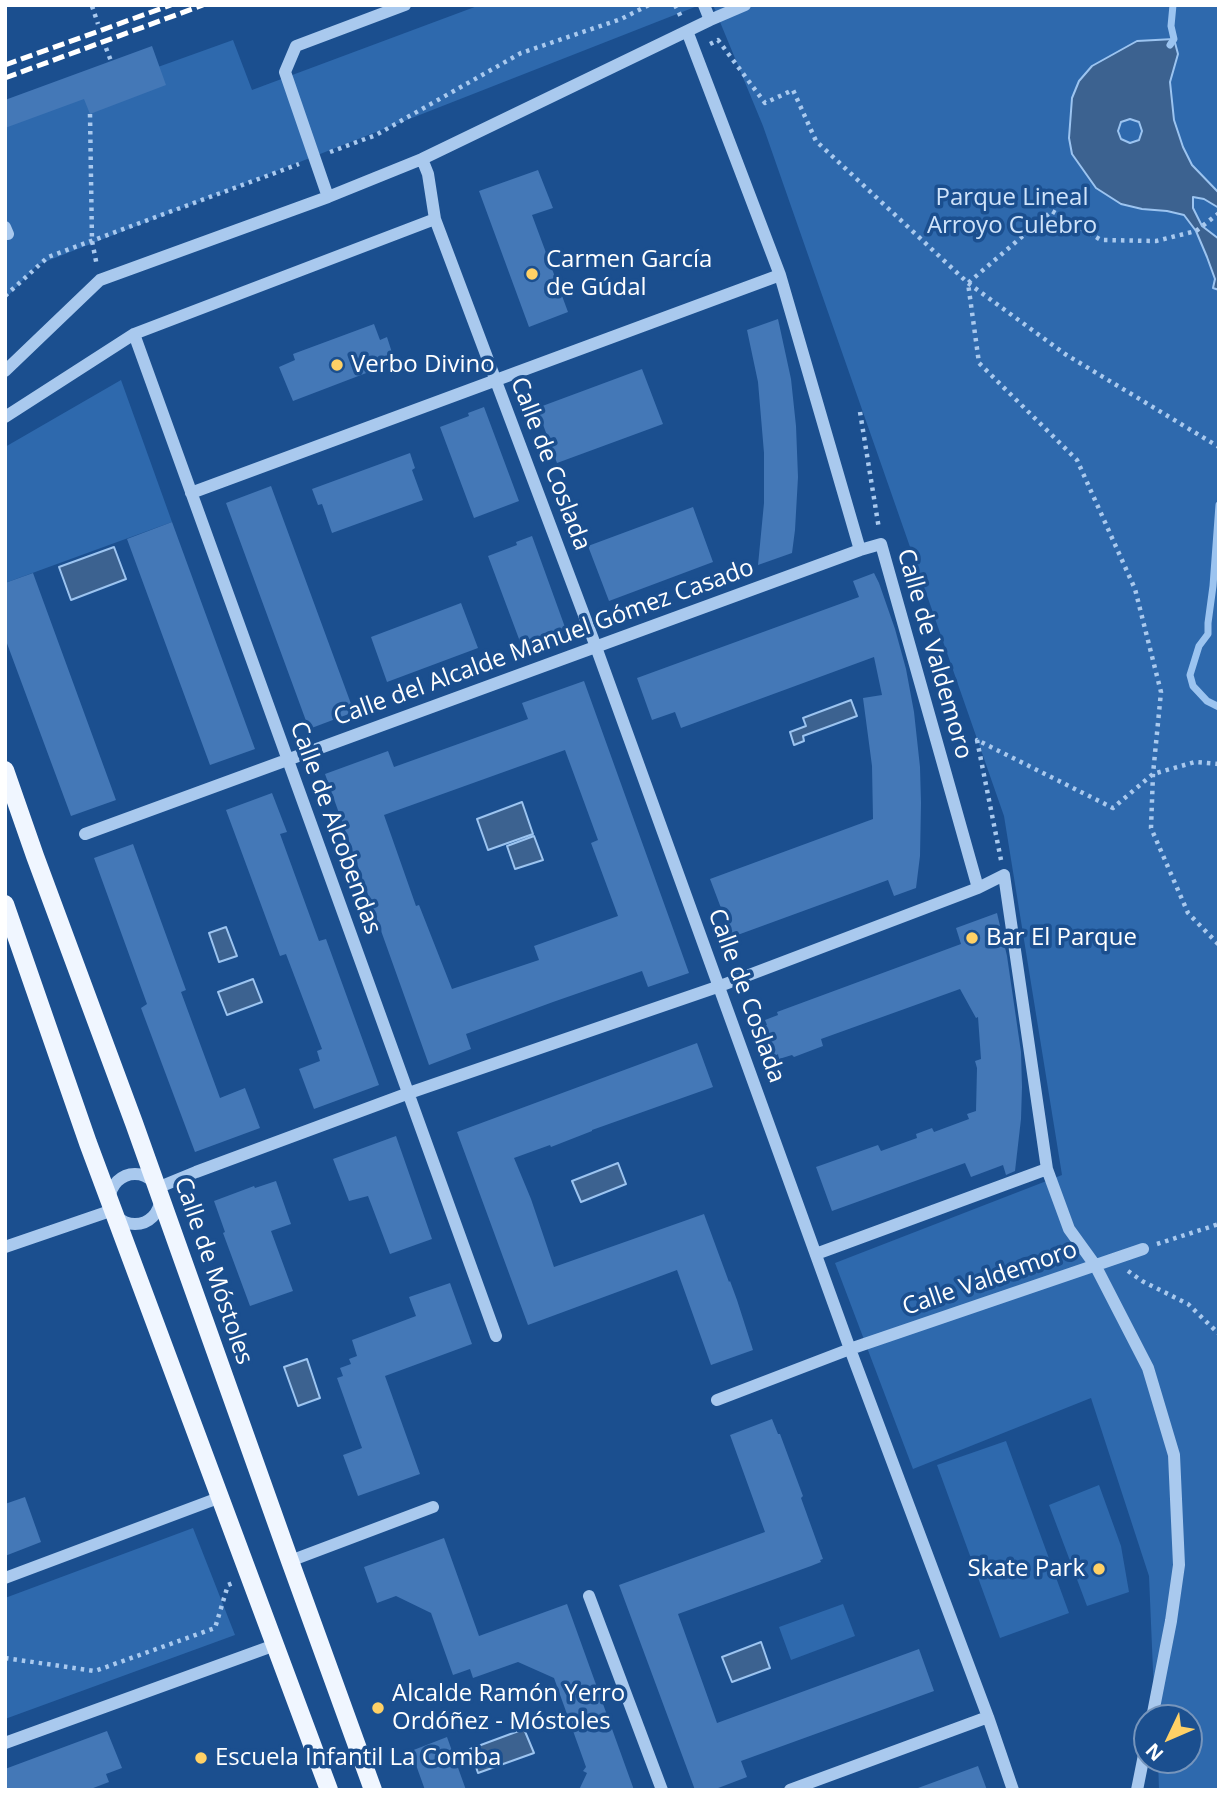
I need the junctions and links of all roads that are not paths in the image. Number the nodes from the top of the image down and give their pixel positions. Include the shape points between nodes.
1 (405, 5) edge
2 (704, 5) edge
3 (744, 5) edge
4 (710, 20) junction
5 (687, 31) junction
6 (422, 159) junction
7 (328, 197) junction
8 (435, 219) junction
9 (5, 227) edge
10 (5, 234) edge
11 (780, 275) junction
12 (134, 334) junction
13 (5, 371) edge
14 (496, 380) junction
15 (5, 417) edge
16 (191, 493) junction
17 (860, 550) junction
18 (596, 647) junction
19 (288, 760) junction
20 (5, 770) edge
21 (85, 834) dead end
22 (978, 888) junction
23 (5, 904) edge
24 (720, 986) junction
25 (409, 1093) junction
26 (1047, 1169) junction
27 (157, 1188) junction
28 (113, 1210) junction
29 (5, 1247) edge
30 (1143, 1249) road end
31 (816, 1254) junction
32 (1095, 1265) junction
33 (496, 1336) dead end
34 (850, 1349) junction
35 (717, 1400) dead end
36 (221, 1497) junction
37 (433, 1507) dead end
38 (290, 1561) junction
39 (5, 1578) edge
40 (589, 1596) dead end
41 (275, 1645) junction
42 (1155, 1704) edge
43 (988, 1717) junction
44 (5, 1743) edge
45 (329, 1790) edge
46 (373, 1790) edge
47 (662, 1790) edge
48 (790, 1790) edge
49 (1013, 1790) edge

1 - 7 street via 296,46 285,72
2 - 4 street
3 - 4 street
4 - 5 street
5 - 6 street
5 - 11 street, Calle de Valdemoro
6 - 7 street
6 - 8 street, Calle de Coslada
7 - 13 street via 100,280
8 - 12 street
8 - 14 street, Calle de Coslada
9 - 10 street
11 - 14 street
11 - 17 street, Calle de Valdemoro
12 - 15 street
12 - 16 street, Calle de Alcobendas
14 - 16 street
14 - 18 street, Calle de Coslada
16 - 19 street, Calle de Alcobendas
17 - 18 street, Calle del Alcalde Manuel Gómez Casado
17 - 22 street, Calle de Valdemoro via 881,544
18 - 19 street, Calle del Alcalde Manuel Gómez Casado
18 - 24 street, Calle de Coslada
19 - 21 street, Calle del Alcalde Manuel Gómez Casado
19 - 25 street, Calle de Alcobendas
20 - 27 main road, Calle de Móstoles
22 - 24 street
22 - 26 street via 1004,875
23 - 28 main road
24 - 25 street
24 - 31 street, Calle de Coslada
25 - 27 street
25 - 33 street, Calle de Alcobendas
26 - 31 street
26 - 32 street via 1069,1229
27 - 28 street via 145,1177 128,1175 114,1185
27 - 28 street via 157,1211 146,1222 131,1224
27 - 38 main road, Calle de Móstoles
28 - 29 street
28 - 36 main road
30 - 32 street, Calle Valdemoro
31 - 34 street, Calle de Coslada
32 - 34 street, Calle Valdemoro
32 - 42 street via 1148,1368 1174,1455 1179,1565
34 - 35 street, Calle Valdemoro
34 - 43 street, Calle de Coslada
36 - 39 street
36 - 41 main road
37 - 38 street
38 - 46 main road, Calle de Móstoles
40 - 47 street
41 - 44 street
41 - 45 main road
43 - 48 street
43 - 49 street, Calle de Coslada

